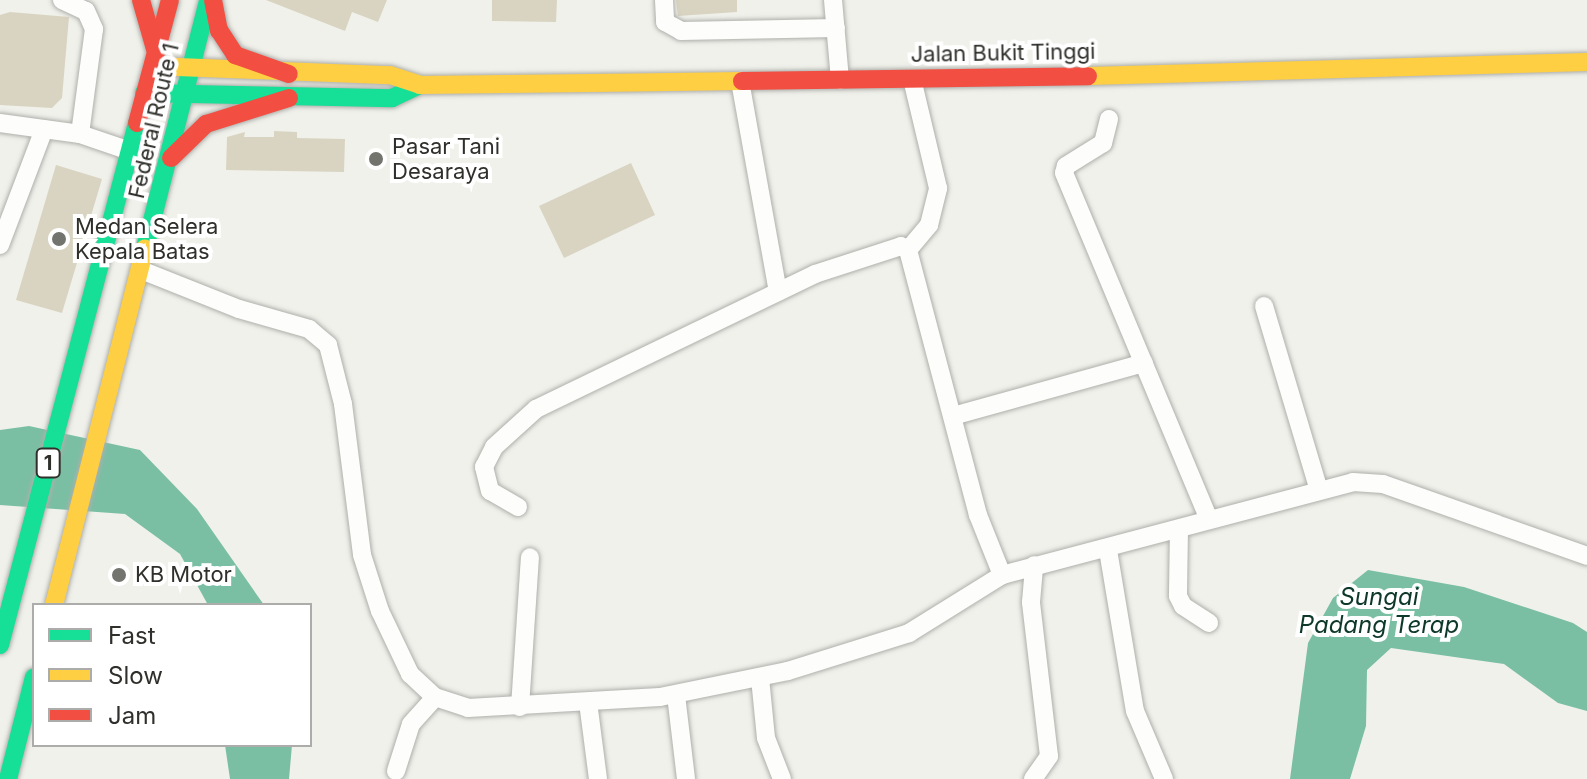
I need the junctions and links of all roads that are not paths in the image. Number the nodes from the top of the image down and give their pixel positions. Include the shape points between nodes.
1 (62, 0) edge
2 (141, 0) edge
3 (170, 0) edge
4 (210, 0) edge
5 (664, 0) edge
6 (833, 0) edge
7 (836, 28) junction
8 (154, 59) junction
9 (1587, 62) edge
10 (192, 68) junction
11 (289, 74) junction
12 (912, 79) junction
13 (840, 80) junction
14 (740, 81) junction
15 (420, 85) junction
16 (144, 93) junction
17 (186, 96) junction
18 (289, 98) junction
19 (1109, 119) dead end
20 (0, 123) edge
21 (44, 129) junction
22 (80, 134) junction
23 (127, 150) junction
24 (169, 161) junction
25 (0, 245) edge
26 (908, 250) junction
27 (141, 270) junction
28 (778, 292) junction
29 (1264, 306) dead end
30 (1144, 363) junction
31 (953, 416) junction
32 (1319, 490) junction
33 (518, 507) dead end
34 (1208, 518) junction
35 (1179, 529) junction
36 (1108, 550) junction
37 (1587, 556) edge
38 (530, 557) dead end
39 (1034, 565) junction
40 (1002, 575) junction
41 (55, 600) edge
42 (1209, 623) dead end
43 (0, 645) edge
44 (760, 678) junction
45 (32, 685) edge
46 (676, 695) junction
47 (435, 697) junction
48 (588, 702) junction
49 (520, 707) junction
50 (396, 771) dead end
51 (8, 779) edge
52 (598, 779) edge
53 (686, 779) edge
54 (782, 779) edge
55 (1033, 779) edge
56 (1164, 779) edge

1 - 22 street via 86,11 94,29
2 - 8 main road
3 - 8 main road, Federal Route 1 / 1
4 - 10 main road, Federal Route 1 / 1
4 - 11 main road via 219,30 235,55
5 - 7 street via 665,22 681,31
6 - 7 street
7 - 13 street
8 - 10 main road, Jalan Bukit Tinggi
8 - 16 main road, Federal Route 1 / 1
9 - 12 main road, Jalan Bukit Tinggi
10 - 11 main road, Jalan Bukit Tinggi
10 - 17 main road, Federal Route 1 / 1
11 - 15 main road, Jalan Bukit Tinggi via 390,75
12 - 13 main road, Jalan Bukit Tinggi
12 - 26 street via 938,188 929,225
13 - 14 main road, Jalan Bukit Tinggi
14 - 15 main road, Jalan Bukit Tinggi
14 - 28 street
15 - 18 main road, Jalan Bukit Tinggi via 392,98
16 - 17 main road, Jalan Bukit Tinggi
16 - 23 main road, Federal Route 1 / 1
17 - 18 main road, Jalan Bukit Tinggi
17 - 24 main road, Federal Route 1 / 1
18 - 24 main road via 206,124
19 - 30 street via 1103,143 1066,166 1064,173
20 - 21 street
21 - 22 street
21 - 25 street
22 - 23 street
23 - 43 main road, Federal Route 1 / 1
24 - 27 main road, Federal Route 1 / 1
26 - 28 street via 894,246 873,252
26 - 31 street
27 - 41 main road, Federal Route 1 / 1
27 - 47 street via 239,309 309,329 328,345 343,404 368,575 410,674
28 - 33 street via 559,395 520,419 484,467 490,491
29 - 32 street
30 - 31 street
30 - 34 street
31 - 40 street via 978,515
32 - 34 street
32 - 37 street via 1372,481
34 - 35 street
35 - 36 street
35 - 42 street via 1178,596 1183,606
36 - 39 street
36 - 56 street via 1135,711
38 - 49 street
39 - 40 street
39 - 55 street via 1031,602 1049,756
40 - 44 street via 896,638
44 - 46 street
44 - 54 street via 766,738
45 - 51 main road
46 - 48 street
46 - 53 street
47 - 49 street via 468,708
47 - 50 street via 405,736
48 - 49 street
48 - 52 street

